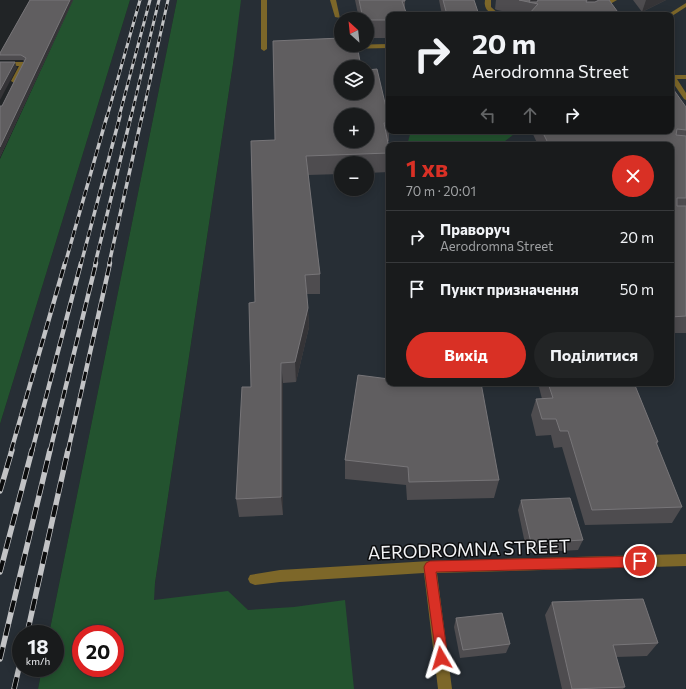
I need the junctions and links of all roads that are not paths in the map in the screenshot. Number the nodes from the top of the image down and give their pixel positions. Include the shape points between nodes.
1 (264, 0) edge
2 (333, 0) edge
3 (488, 0) edge
4 (614, 0) edge
5 (686, 4) edge
6 (337, 12) edge
7 (493, 12) edge
8 (592, 12) edge
9 (674, 12) edge
10 (374, 46) edge
11 (386, 46) edge
12 (264, 49) dead end
13 (0, 64) edge
14 (674, 77) edge
15 (686, 77) edge
16 (674, 81) edge
17 (10, 90) edge
18 (686, 98) edge
19 (686, 560) edge
20 (430, 567) junction
21 (255, 579) dead end
22 (445, 689) edge

1 - 12 street
2 - 6 street
3 - 7 street via 489,9
4 - 8 street
5 - 9 street
10 - 11 street
13 - 17 street via 23,64
14 - 15 street
16 - 18 street
19 - 20 street, AERODROMNA STREET
20 - 21 street, AERODROMNA STREET
20 - 22 street

